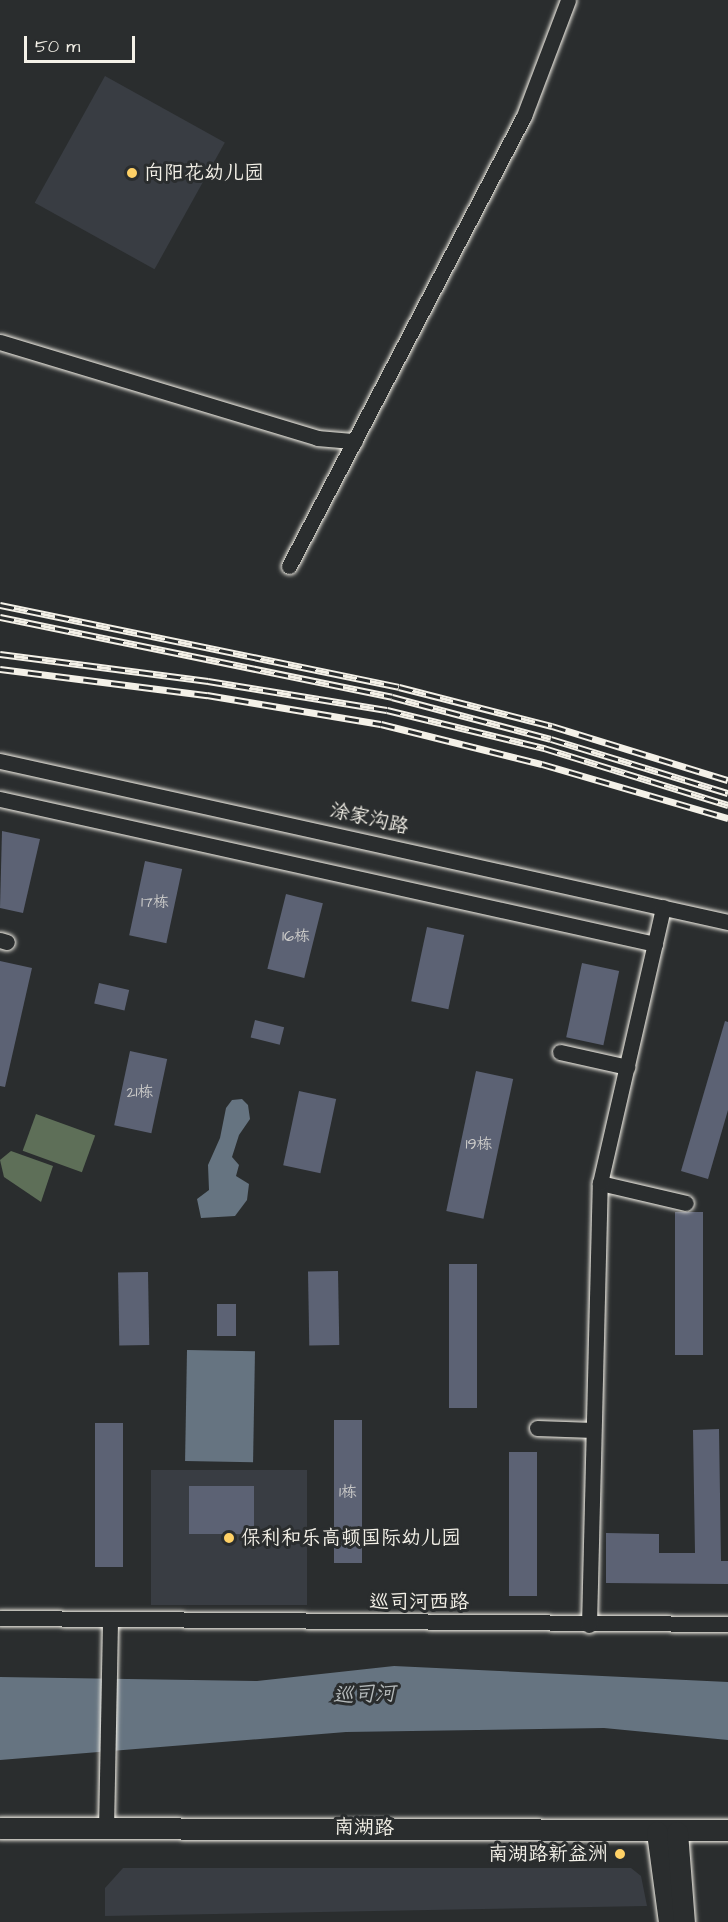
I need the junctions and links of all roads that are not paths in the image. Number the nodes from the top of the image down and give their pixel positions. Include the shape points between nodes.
1 (568, 0) edge
2 (0, 342) edge
3 (355, 441) junction
4 (289, 566) dead end
5 (0, 761) edge
6 (0, 799) edge
7 (663, 907) junction
8 (728, 922) edge
9 (655, 944) junction
10 (560, 1052) dead end
11 (627, 1067) junction
12 (600, 1183) junction
13 (686, 1203) dead end
14 (537, 1428) dead end
15 (593, 1430) junction
16 (0, 1618) edge
17 (110, 1621) junction
18 (728, 1624) edge
19 (589, 1625) junction
20 (0, 1827) edge
21 (106, 1830) junction
22 (728, 1830) edge
23 (667, 1832) junction
24 (669, 1922) edge
25 (684, 1922) edge

1 - 3 street via 524,116
2 - 3 street via 317,438
3 - 4 street
5 - 7 street, 涂家沟路
6 - 9 street
7 - 8 street, 涂家沟路
7 - 9 street
9 - 11 street
10 - 11 street
11 - 12 street
12 - 13 street
12 - 15 street
14 - 15 street
15 - 19 street
16 - 17 street, 巡司河西路
17 - 19 street, 巡司河西路
17 - 21 street
18 - 19 street, 巡司河西路
20 - 21 main road, 南湖路
21 - 23 main road, 南湖路 via 286,1827
22 - 23 main road, 南湖路
23 - 24 main road
23 - 25 main road

